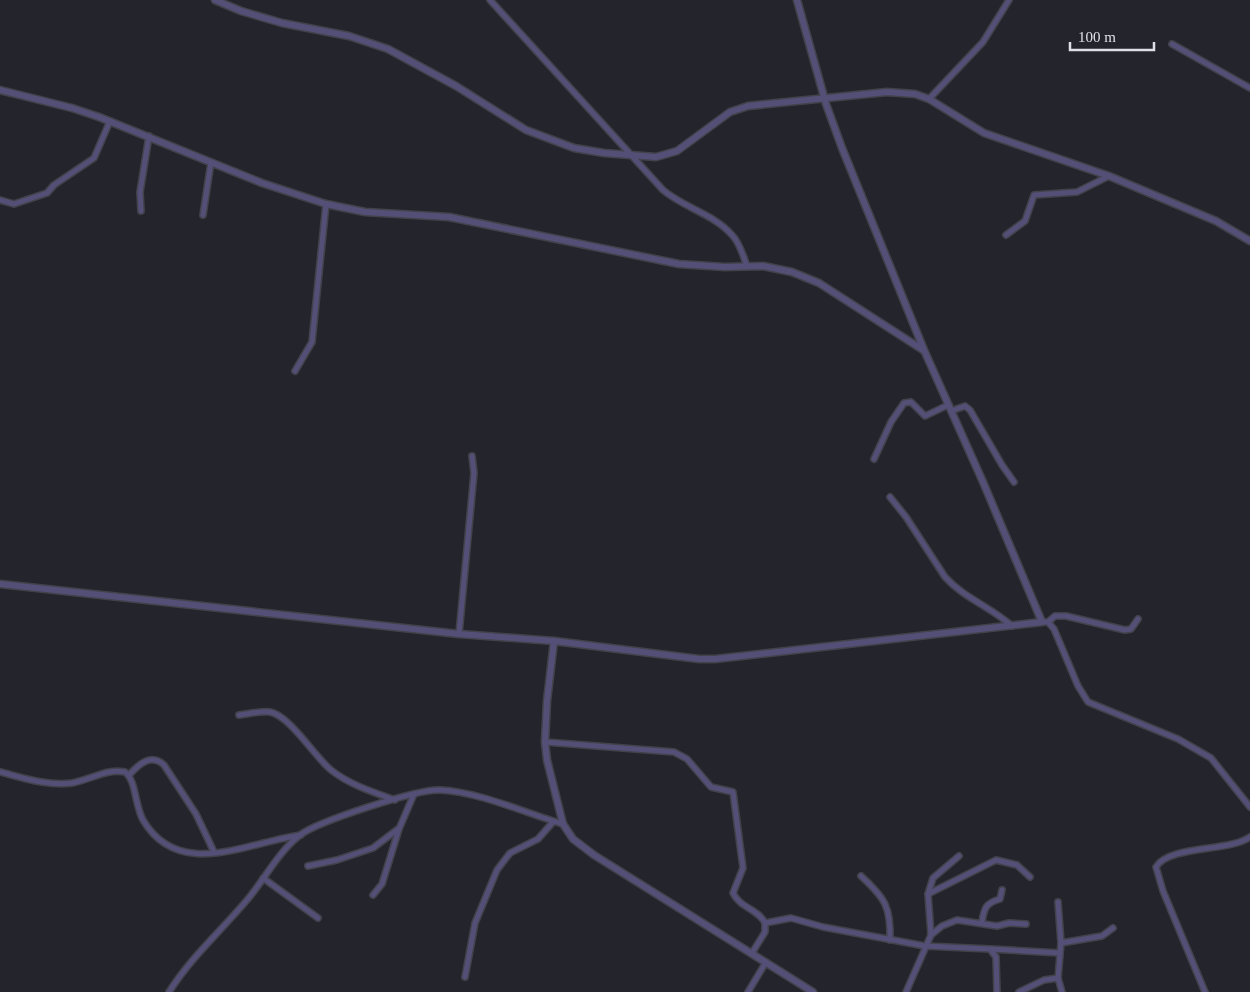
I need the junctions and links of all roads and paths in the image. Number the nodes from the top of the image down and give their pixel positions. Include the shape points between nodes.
1 (215, 0) edge
2 (490, 0) edge
3 (797, 0) edge
4 (1009, 0) edge
5 (1172, 44) dead end
6 (1250, 88) edge
7 (0, 90) edge
8 (825, 99) junction
9 (929, 99) junction
10 (110, 121) junction
11 (150, 136) junction
12 (629, 155) junction
13 (211, 162) junction
14 (1109, 176) junction
15 (0, 200) edge
16 (326, 204) junction
17 (140, 211) dead end
18 (203, 216) dead end
19 (1006, 235) dead end
20 (1250, 241) edge
21 (748, 266) junction
22 (924, 350) junction
23 (295, 371) dead end
24 (950, 408) junction
25 (472, 456) dead end
26 (874, 459) dead end
27 (1014, 482) dead end
28 (890, 497) dead end
29 (0, 584) edge
30 (1138, 619) dead end
31 (1045, 622) junction
32 (1012, 626) junction
33 (458, 634) junction
34 (554, 641) junction
35 (238, 715) dead end
36 (545, 742) junction
37 (0, 772) edge
38 (129, 775) junction
39 (414, 794) junction
40 (395, 800) junction
41 (1250, 807) edge
42 (553, 822) junction
43 (564, 824) junction
44 (399, 828) junction
45 (301, 835) junction
46 (1250, 837) edge
47 (214, 852) junction
48 (959, 856) dead end
49 (308, 866) dead end
50 (861, 876) dead end
51 (1030, 877) dead end
52 (263, 878) junction
53 (1002, 890) dead end
54 (928, 894) junction
55 (373, 895) dead end
56 (1058, 902) dead end
57 (318, 918) dead end
58 (982, 922) junction
59 (765, 923) junction
60 (1026, 924) dead end
61 (1113, 928) dead end
62 (931, 936) junction
63 (890, 940) junction
64 (1061, 943) junction
65 (925, 946) junction
66 (990, 949) junction
67 (752, 953) junction
68 (1060, 953) junction
69 (766, 962) junction
70 (465, 978) dead end
71 (1058, 978) junction
72 (169, 992) edge
73 (748, 992) edge
74 (814, 992) edge
75 (906, 992) edge
76 (997, 992) edge
77 (1019, 992) edge
78 (1062, 992) edge
79 (1205, 992) edge

1 - 12 street via 241,12 349,36 388,49 543,138 574,148
2 - 12 street
3 - 8 street
4 - 9 street via 983,42
5 - 6 street
7 - 10 street
8 - 9 street via 888,92 915,94
8 - 12 street via 748,106 730,112 677,151 656,157
8 - 22 street
9 - 14 street via 984,133
10 - 11 street
10 - 15 street via 94,158 46,194 14,204
11 - 13 street
11 - 17 street via 140,192
12 - 21 street via 675,201 721,224 732,235
13 - 16 street
13 - 18 street
14 - 19 street via 1077,192 1034,195 1025,221
14 - 20 street via 1216,221
16 - 21 street via 365,212 449,217 679,264
16 - 23 street via 312,342
21 - 22 street via 777,268 819,283
22 - 24 street
24 - 26 street via 925,416 911,402 904,403
24 - 27 street via 965,406 970,410
24 - 31 street
25 - 33 street via 474,473
28 - 32 street via 953,586 999,614
29 - 33 street
30 - 31 street via 1131,629 1125,630 1066,616 1054,616
31 - 32 street
31 - 41 street via 1054,629 1088,702 1178,740 1211,758
32 - 34 street via 715,659
33 - 34 street
34 - 36 street
35 - 40 street via 275,714 336,774 365,790
36 - 43 street
36 - 59 street via 674,752 687,759 711,787 735,794 743,868 733,893 741,905 758,914
37 - 38 street via 49,783 74,782 115,771
38 - 47 street via 139,812 160,839 185,853
38 - 47 street via 149,760 164,765 196,814
39 - 40 street
39 - 42 street via 451,791
39 - 44 street
40 - 45 street via 348,814
42 - 43 street
42 - 70 street via 538,839 510,853 497,870 475,923
43 - 67 street via 574,839 594,855
44 - 49 street via 373,848
44 - 55 street via 382,884
45 - 47 street
45 - 52 street
46 - 79 street via 1236,845 1172,856 1156,867
48 - 54 street via 932,878
50 - 63 street via 885,902 891,919
51 - 54 street via 1017,865 996,860
52 - 57 street
52 - 72 street via 247,900 194,956
53 - 58 street via 1000,899 984,907
54 - 62 street
56 - 64 street
58 - 60 street via 998,926
58 - 62 street via 957,920 942,926
59 - 63 street via 791,918
59 - 67 street via 765,932
61 - 64 street via 1102,936
62 - 65 street
63 - 65 street
64 - 68 street
65 - 66 street
65 - 75 street
66 - 68 street
66 - 76 street via 996,957
67 - 69 street
68 - 71 street
69 - 73 street
69 - 74 street
71 - 77 street via 1044,980
71 - 78 street

